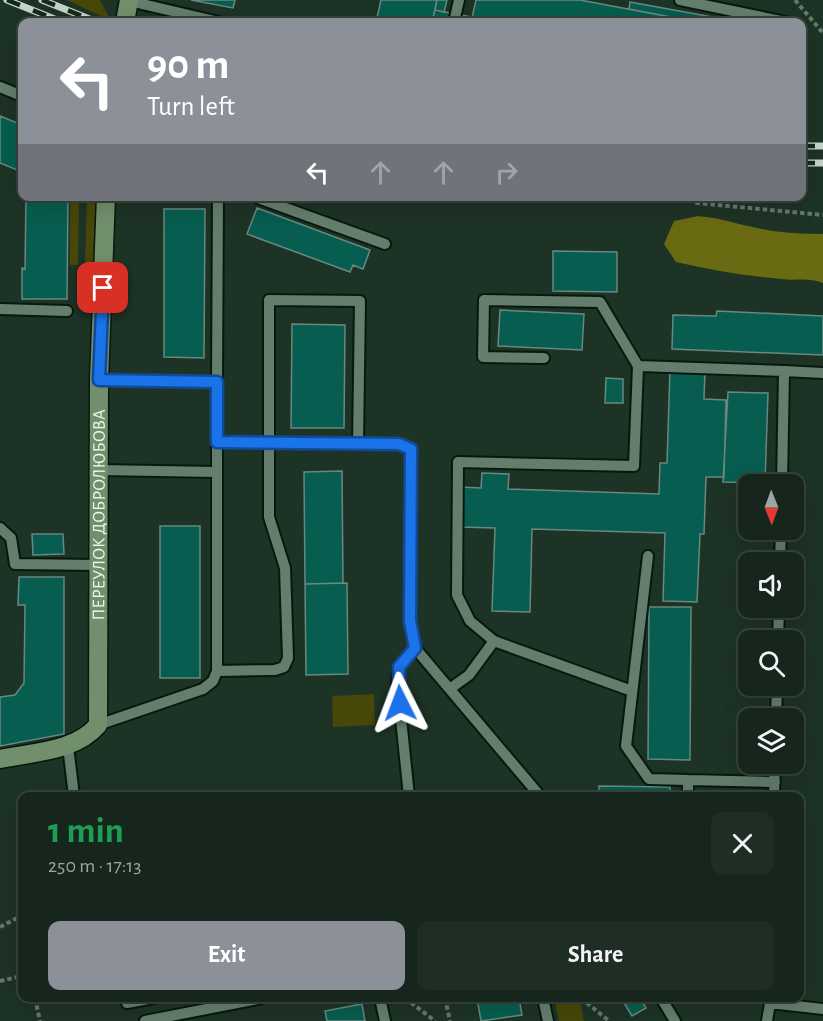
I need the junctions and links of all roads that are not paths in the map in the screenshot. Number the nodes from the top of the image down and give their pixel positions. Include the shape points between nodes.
1 (129, 0) edge
2 (459, 0) edge
3 (680, 0) edge
4 (126, 18) edge
5 (203, 18) edge
6 (455, 18) edge
7 (767, 18) edge
8 (0, 87) edge
9 (18, 94) edge
10 (106, 201) edge
11 (218, 201) edge
12 (266, 201) edge
13 (385, 244) dead end
14 (0, 309) edge
15 (67, 311) dead end
16 (544, 358) dead end
17 (638, 366) junction
18 (784, 371) junction
19 (823, 372) edge
20 (99, 380) junction
21 (217, 382) junction
22 (217, 442) junction
23 (268, 443) junction
24 (358, 444) junction
25 (99, 470) junction
26 (216, 472) junction
27 (782, 474) edge
28 (0, 528) edge
29 (648, 556) dead end
30 (98, 565) junction
31 (494, 641) junction
32 (415, 648) junction
33 (217, 671) junction
34 (451, 688) junction
35 (633, 691) junction
36 (98, 725) junction
37 (68, 746) junction
38 (0, 759) edge
39 (775, 774) edge
40 (688, 780) junction
41 (775, 782) junction
42 (74, 792) edge
43 (409, 792) edge
44 (537, 792) edge
45 (688, 792) edge
46 (774, 792) edge
47 (245, 1002) edge
48 (381, 1002) edge
49 (544, 1002) edge
50 (663, 1002) edge
51 (770, 1002) edge
52 (782, 1002) edge
53 (823, 1009) edge
54 (171, 1019) edge
55 (145, 1021) edge
56 (385, 1021) edge
57 (548, 1021) edge
58 (675, 1021) edge
59 (767, 1021) edge

1 - 4 street
1 - 5 lane
2 - 6 lane
3 - 7 lane
8 - 9 lane
10 - 20 street, ПЕРЕУЛОК ДОБРОЛЮБОВА
11 - 21 lane
12 - 13 lane
14 - 15 lane
16 - 17 lane via 483,357 484,300 600,302
17 - 18 lane
17 - 31 lane via 634,466 458,462 457,595 470,621
18 - 19 lane
18 - 27 lane
20 - 21 lane
20 - 25 street, ПЕРЕУЛОК ДОБРОЛЮБОВА
21 - 22 lane
22 - 23 lane
22 - 26 lane
23 - 24 lane
23 - 24 lane via 269,300 360,301
23 - 33 lane via 269,517 285,568 288,658 284,667 275,670
24 - 32 lane via 399,444 411,449 410,621
25 - 26 lane
25 - 30 street, ПЕРЕУЛОК ДОБРОЛЮБОВА
26 - 33 lane
28 - 30 lane via 11,538 15,564
29 - 35 lane
30 - 36 street, ПЕРЕУЛОК ДОБРОЛЮБОВА
31 - 34 lane via 469,675
31 - 35 lane
32 - 34 lane
32 - 43 lane via 399,667 398,680
33 - 36 lane via 213,681 203,688
34 - 44 lane
35 - 40 lane via 626,746 649,779
36 - 37 street via 82,741
37 - 38 street
37 - 42 lane
39 - 41 lane
40 - 41 lane
40 - 45 lane
41 - 46 lane
47 - 54 lane
48 - 56 lane
49 - 57 lane
50 - 58 lane
51 - 59 lane
52 - 53 lane
54 - 55 lane

